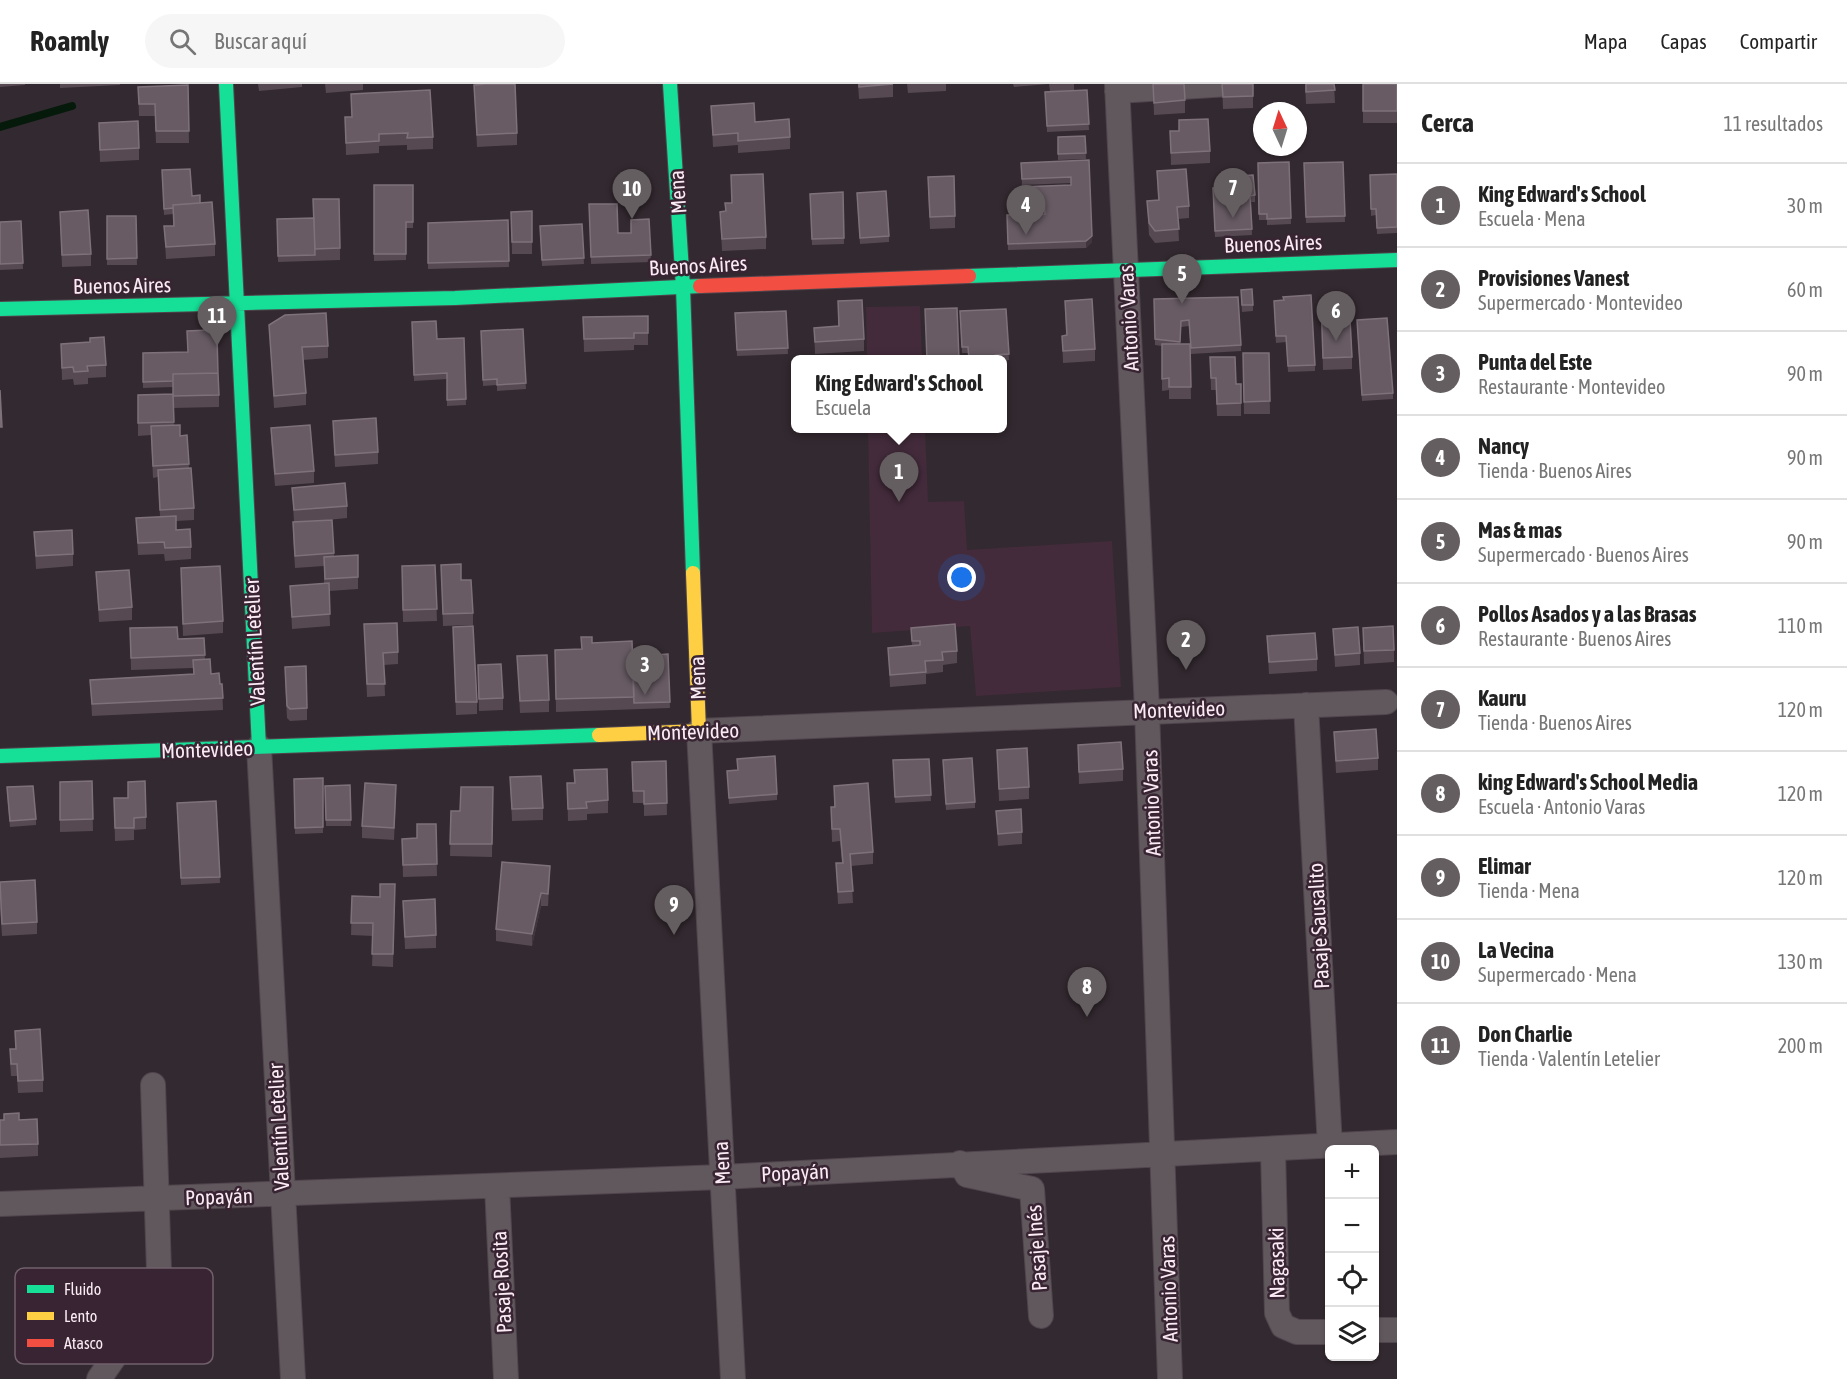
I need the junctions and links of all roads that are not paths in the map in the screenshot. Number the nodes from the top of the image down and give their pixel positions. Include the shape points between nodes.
1 (226, 84) edge
2 (670, 84) edge
3 (1229, 84) edge
4 (1117, 87) edge
5 (1397, 260) edge
6 (1126, 269) junction
7 (683, 287) junction
8 (237, 303) junction
9 (0, 309) edge
10 (1386, 702) dead end
11 (1306, 705) junction
12 (1147, 710) junction
13 (699, 731) junction
14 (259, 747) junction
15 (0, 756) edge
16 (153, 1085) dead end
17 (1397, 1142) edge
18 (1330, 1145) edge
19 (1357, 1145) edge
20 (1325, 1147) edge
21 (1273, 1150) junction
22 (1164, 1154) junction
23 (960, 1163) junction
24 (722, 1177) junction
25 (497, 1186) junction
26 (282, 1194) junction
27 (156, 1199) junction
28 (0, 1204) edge
29 (159, 1268) edge
30 (1041, 1316) dead end
31 (1379, 1330) edge
32 (1397, 1330) edge
33 (1325, 1332) edge
34 (109, 1364) edge
35 (99, 1379) edge
36 (293, 1379) edge
37 (506, 1379) edge
38 (733, 1379) edge
39 (1170, 1379) edge

1 - 8 street, Valentín Letelier
2 - 7 street, Mena
3 - 4 street
4 - 6 street, Antonio Varas
5 - 6 street, Buenos Aires
6 - 7 street, Buenos Aires
6 - 12 street, Antonio Varas
7 - 8 street, Buenos Aires
7 - 13 street, Mena
8 - 9 street, Buenos Aires
8 - 14 street, Valentín Letelier
10 - 11 street, Montevideo
11 - 12 street, Montevideo
11 - 18 street, Pasaje Sausalito
12 - 13 street, Montevideo
12 - 22 street, Antonio Varas
13 - 14 street, Montevideo
13 - 24 street, Mena
14 - 15 street, Montevideo
14 - 26 street, Valentín Letelier
16 - 27 street, Popayán
17 - 19 street, Popayán
20 - 21 street, Popayán
21 - 22 street, Popayán
21 - 33 street, Nagasaki via 1277,1314 1283,1326 1297,1332
22 - 23 street, Popayán
22 - 39 street, Antonio Varas
23 - 24 street, Popayán
23 - 30 street, Pasaje Inés via 967,1175 1032,1190
24 - 25 street, Popayán
24 - 38 street, Mena
25 - 26 street, Popayán
25 - 37 street, Pasaje Rosita
26 - 27 street, Popayán
26 - 36 street, Valentín Letelier
27 - 28 street, Popayán
27 - 29 street
31 - 32 street
34 - 35 street

